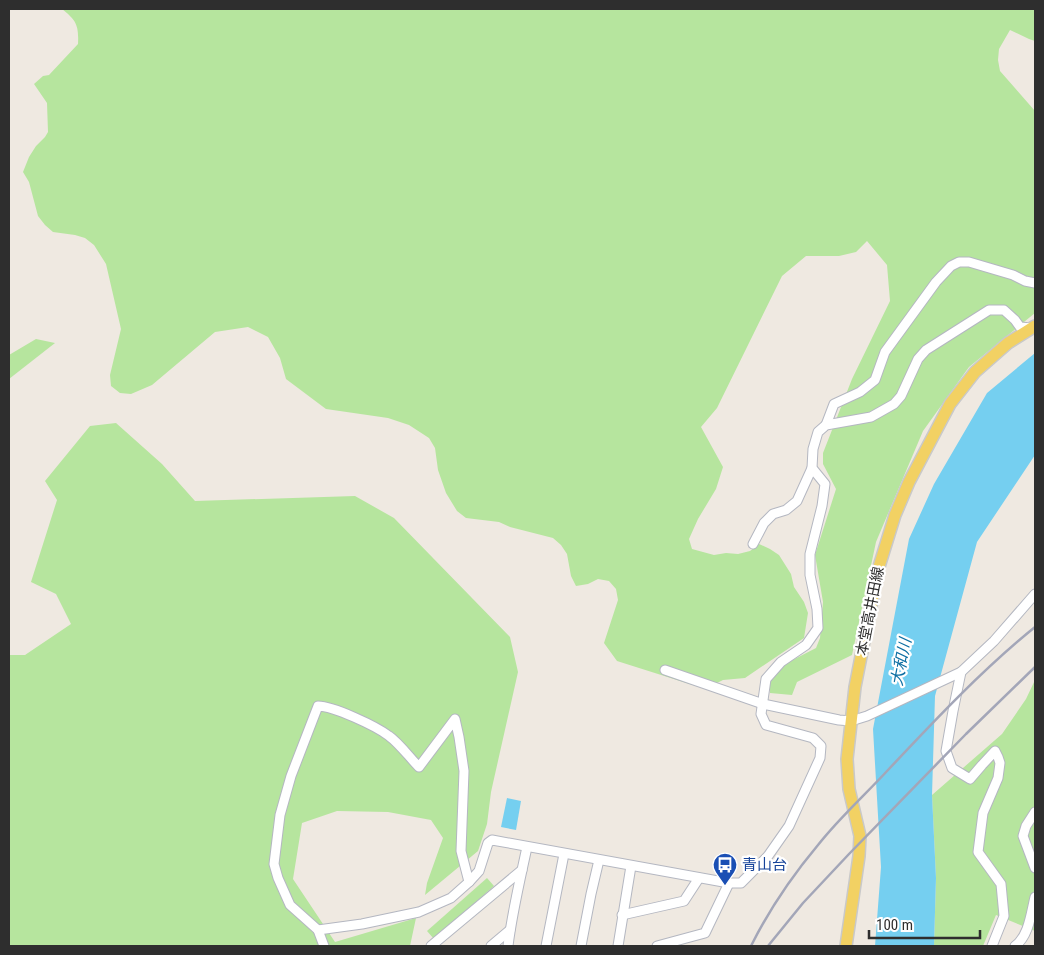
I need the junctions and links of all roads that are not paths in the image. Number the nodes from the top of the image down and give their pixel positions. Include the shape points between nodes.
1 (1035, 283) edge
2 (1034, 327) edge
3 (826, 425) junction
4 (812, 468) junction
5 (753, 544) dead end
6 (1035, 594) edge
7 (665, 670) dead end
8 (958, 674) junction
9 (763, 704) junction
10 (851, 721) junction
11 (1035, 812) edge
12 (527, 847) junction
13 (564, 854) junction
14 (599, 860) junction
15 (631, 866) junction
16 (1035, 868) edge
17 (522, 870) junction
18 (699, 878) junction
19 (469, 882) junction
20 (729, 883) junction
21 (1035, 897) edge
22 (622, 916) junction
23 (318, 930) junction
24 (510, 930) junction
25 (324, 946) edge
26 (431, 946) edge
27 (491, 946) edge
28 (508, 946) edge
29 (546, 946) edge
30 (581, 946) edge
31 (618, 946) edge
32 (657, 946) edge
33 (846, 946) edge
34 (992, 946) edge
35 (1015, 946) edge

1 - 3 street via 969,262 951,266 885,352 875,380 860,392 834,404
2 - 3 street via 1020,327 1004,310 990,310 926,350 894,404 871,417
2 - 10 main road, 本堂高井田線 via 1008,343 975,372 950,404 909,482 878,570
3 - 4 street via 818,432
4 - 5 street via 797,502 773,514
4 - 9 street via 825,484 810,554 818,628 806,645 781,662 766,679
6 - 8 street via 994,641
7 - 9 street
8 - 10 street
8 - 34 street via 946,751 952,768 970,779 995,752 1000,763 998,778 982,813 978,852 1000,884 1004,916
9 - 10 street
9 - 20 street via 761,714 766,725 812,738 821,746 820,758 789,826 768,856 741,883
10 - 33 main road, 本堂高井田線 via 847,759 849,789 860,846
11 - 16 street via 1023,836
12 - 13 street
12 - 17 street
12 - 19 street via 492,840 488,843 479,871
13 - 14 street
13 - 29 street
14 - 15 street
14 - 30 street
15 - 18 street
15 - 22 street
17 - 24 street
17 - 26 street
18 - 20 street
18 - 22 street via 684,901
19 - 23 street via 451,898 419,912
19 - 23 street via 461,851 464,771 454,719 419,767 390,736 352,716 318,706 288,784 280,815 274,864 290,905
20 - 32 street via 705,933
21 - 35 street via 1028,929
22 - 31 street
23 - 25 street
24 - 27 street
24 - 28 street

